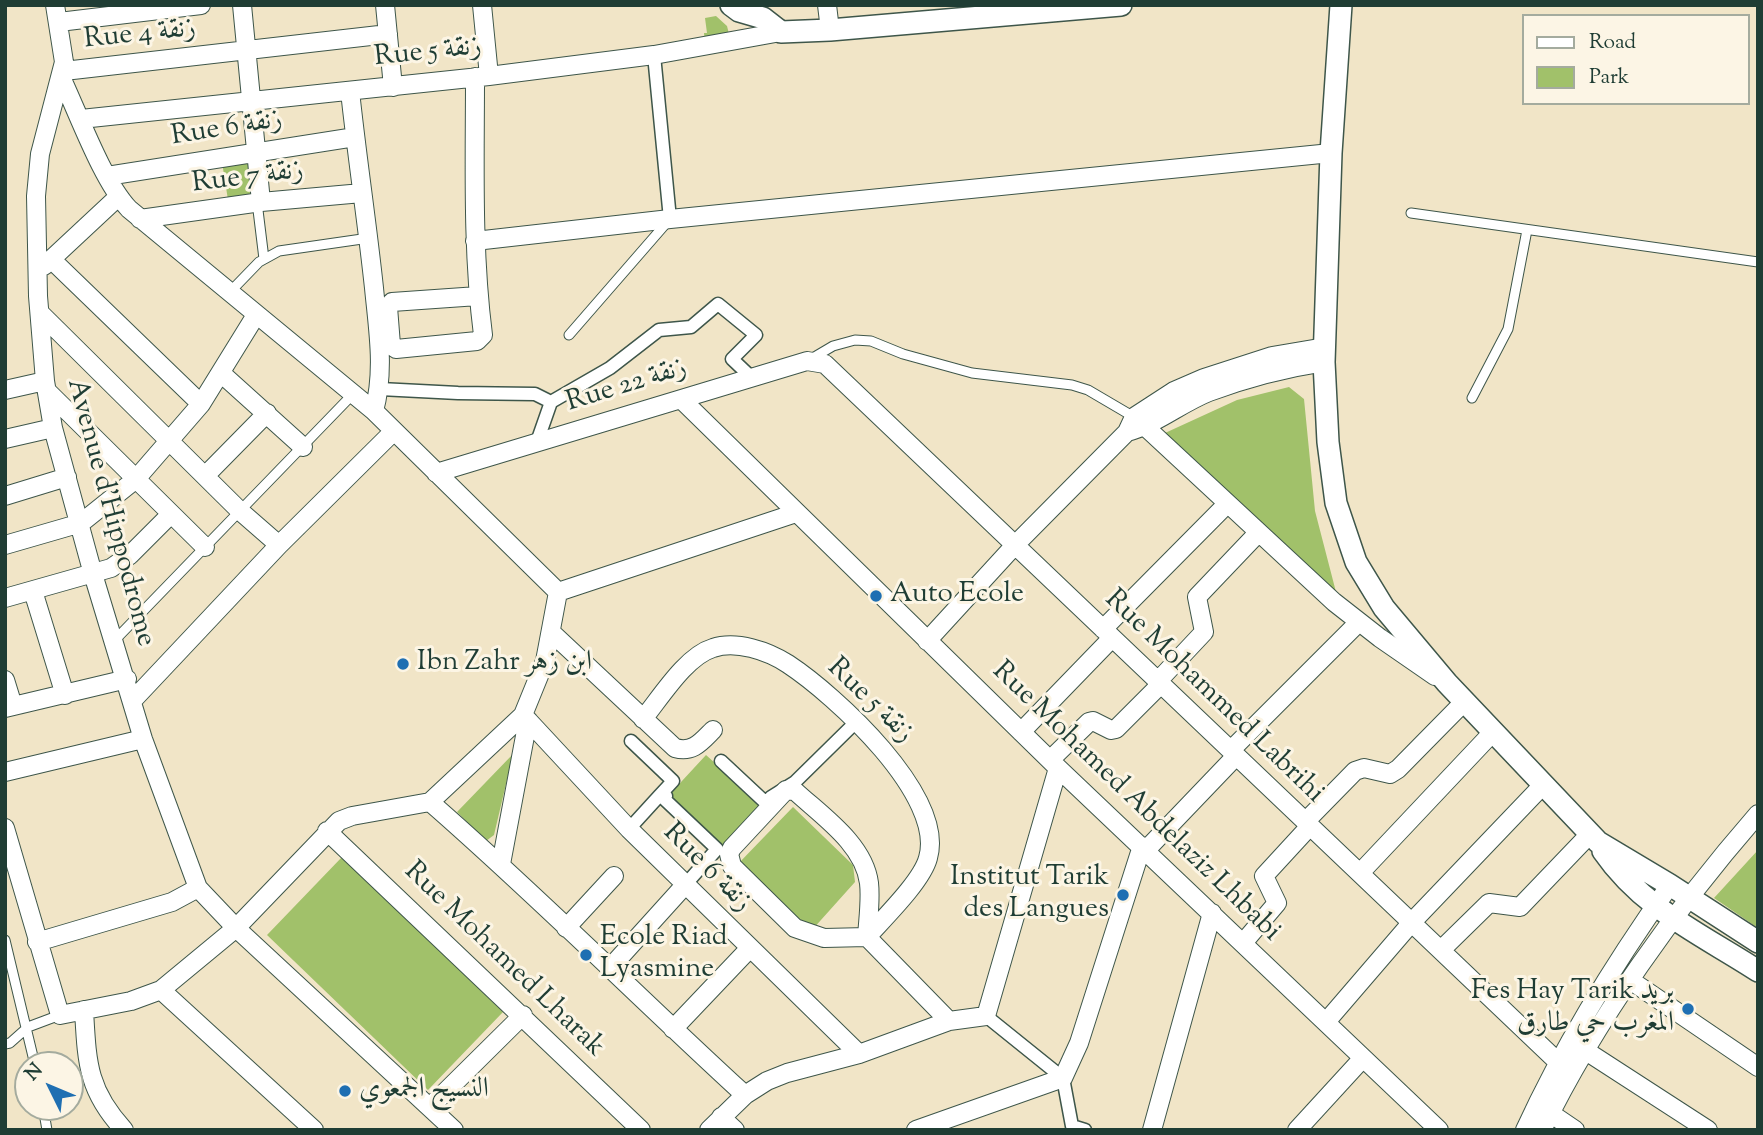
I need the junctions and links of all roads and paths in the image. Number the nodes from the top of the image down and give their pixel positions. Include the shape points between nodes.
1 (201, 5) edge
2 (242, 5) edge
3 (385, 5) edge
4 (482, 5) edge
5 (731, 5) edge
6 (827, 5) edge
7 (1121, 5) edge
8 (1341, 5) edge
9 (760, 12) edge
10 (57, 14) edge
11 (830, 30) junction
12 (781, 32) junction
13 (388, 34) junction
14 (246, 51) junction
15 (654, 55) junction
16 (62, 74) junction
17 (482, 76) junction
18 (393, 86) junction
19 (350, 91) junction
20 (250, 102) junction
21 (81, 118) junction
22 (355, 137) junction
23 (255, 152) junction
24 (1331, 153) junction
25 (107, 176) junction
26 (362, 193) junction
27 (118, 197) junction
28 (259, 202) junction
29 (1410, 213) dead end
30 (140, 219) junction
31 (670, 219) junction
32 (1527, 230) junction
33 (369, 238) junction
34 (475, 240) junction
35 (264, 259) junction
36 (1758, 262) edge
37 (45, 265) junction
38 (229, 292) junction
39 (478, 296) junction
40 (40, 313) junction
41 (256, 315) junction
42 (569, 335) dead end
43 (1324, 354) junction
44 (807, 361) junction
45 (222, 373) junction
46 (751, 377) junction
47 (46, 386) junction
48 (380, 389) junction
49 (5, 390) edge
50 (354, 393) junction
51 (1472, 398) dead end
52 (551, 402) junction
53 (684, 402) junction
54 (201, 404) junction
55 (374, 411) junction
56 (267, 413) junction
57 (1136, 425) junction
58 (53, 428) junction
59 (394, 431) junction
60 (5, 439) edge
61 (170, 441) junction
62 (537, 442) junction
63 (303, 447) junction
64 (205, 476) junction
65 (67, 477) junction
66 (441, 477) junction
67 (136, 479) junction
68 (5, 496) edge
69 (1227, 503) junction
70 (240, 511) junction
71 (796, 513) junction
72 (172, 514) junction
73 (81, 523) junction
74 (1258, 533) junction
75 (5, 545) edge
76 (279, 545) junction
77 (1015, 545) junction
78 (205, 547) junction
79 (93, 575) junction
80 (33, 591) junction
81 (558, 592) junction
82 (5, 598) edge
83 (1359, 622) junction
84 (551, 632) junction
85 (1108, 634) junction
86 (114, 641) junction
87 (927, 641) junction
88 (127, 679) junction
89 (5, 680) edge
90 (1159, 683) junction
91 (1447, 683) junction
92 (65, 695) junction
93 (133, 700) junction
94 (1464, 702) junction
95 (9, 707) edge
96 (525, 718) junction
97 (643, 719) junction
98 (857, 722) junction
99 (713, 730) dead end
100 (1021, 732) junction
101 (1493, 732) junction
102 (143, 739) junction
103 (631, 741) dead end
104 (1233, 753) junction
105 (721, 761) dead end
106 (1054, 764) junction
107 (5, 772) edge
108 (1543, 785) junction
109 (663, 796) junction
110 (430, 802) junction
111 (1758, 814) edge
112 (1308, 824) junction
113 (5, 828) edge
114 (629, 829) junction
115 (327, 831) junction
116 (1594, 838) junction
117 (1144, 848) junction
118 (501, 864) junction
119 (1360, 873) junction
120 (614, 876) dead end
121 (685, 885) junction
122 (1670, 885) junction
123 (198, 888) junction
124 (1690, 898) junction
125 (1655, 907) junction
126 (1212, 913) junction
127 (1674, 920) junction
128 (1412, 922) junction
129 (236, 928) junction
130 (566, 928) junction
131 (867, 937) junction
132 (5, 940) edge
133 (37, 942) junction
134 (1758, 942) edge
135 (1243, 943) junction
136 (750, 948) junction
137 (1441, 950) junction
138 (610, 968) junction
139 (1758, 971) edge
140 (1630, 980) junction
141 (161, 990) junction
142 (84, 1010) junction
143 (523, 1014) junction
144 (60, 1015) junction
145 (986, 1016) junction
146 (949, 1021) junction
147 (1326, 1022) junction
148 (27, 1027) junction
149 (673, 1029) junction
150 (5, 1044) edge
151 (32, 1051) edge
152 (1586, 1051) junction
153 (859, 1054) junction
154 (1363, 1058) junction
155 (1559, 1063) junction
156 (1758, 1067) edge
157 (1063, 1078) junction
158 (745, 1095) junction
159 (430, 1107) junction
160 (1550, 1113) junction
161 (715, 1123) edge
162 (310, 1129) edge
163 (124, 1130) edge
164 (454, 1130) edge
165 (641, 1130) edge
166 (735, 1130) edge
167 (916, 1130) edge
168 (1085, 1130) edge
169 (1152, 1130) edge
170 (1297, 1130) edge
171 (1439, 1130) edge
172 (1525, 1130) edge
173 (1542, 1130) edge
174 (1574, 1130) edge
175 (1708, 1130) edge

1 - 10 street
2 - 14 street
3 - 13 street
4 - 17 street
5 - 9 street via 738,11
6 - 11 street
7 - 11 street, Rue 5 زنقة
8 - 24 street
9 - 12 street
10 - 16 street, Avenue d'Hippodrome via 64,54
11 - 12 street, Rue 5 زنقة
12 - 15 street, Rue 5 زنقة
13 - 14 street, Rue 4 زنقة
13 - 18 street
14 - 16 street, Rue 4 زنقة
14 - 20 street
15 - 17 street, Rue 5 زنقة
15 - 31 street
16 - 21 street
16 - 37 street, Avenue d'Hippodrome via 47,119 36,196
17 - 18 street, Rue 5 زنقة
17 - 34 street
18 - 19 street, Rue 5 زنقة
19 - 20 street, Rue 5 زنقة
19 - 22 street
20 - 21 street, Rue 5 زنقة
20 - 23 street
21 - 25 street
22 - 23 street, Rue 6 زنقة
22 - 26 street
23 - 25 street, Rue 6 زنقة
23 - 28 street
24 - 31 street
24 - 43 street
25 - 27 street
26 - 28 street, Rue 7 زنقة
26 - 33 street
27 - 30 street
27 - 37 street
28 - 30 street, Rue 7 زنقة
28 - 35 lane
29 - 32 lane
30 - 38 street
31 - 34 street
31 - 42 lane
32 - 36 lane
32 - 51 lane via 1508,329
33 - 35 lane via 288,249
33 - 48 street
34 - 39 street
35 - 38 lane
37 - 40 street, Avenue d'Hippodrome
37 - 54 street
38 - 41 street
39 - 39 street via 484,335 480,340 396,349 390,345 388,307 392,302
40 - 47 street, Avenue d'Hippodrome
40 - 61 street
41 - 45 street
41 - 50 street
43 - 57 street via 1272,356 1240,364 1174,391
43 - 91 street via 1336,503 1356,562 1384,608
44 - 46 street, Rue 22 زنقة
44 - 57 lane via 833,346 871,341 972,373 1088,390
44 - 77 street, Rue Mohammed Labrihi via 832,369
45 - 54 street
45 - 56 street
46 - 52 street via 732,359 756,335 718,304 691,327 659,330 610,368
46 - 53 street, Rue 22 زنقة
47 - 49 street
47 - 58 street, Avenue d'Hippodrome
47 - 67 street
48 - 52 street via 535,394
48 - 55 street
50 - 55 street
50 - 63 lane
52 - 62 street
53 - 62 street, Rue 22 زنقة
53 - 66 street via 651,418
53 - 71 street, Rue Mohamed Abdelaziz Lhbabi
54 - 61 street
55 - 59 street
56 - 63 street
56 - 64 street
57 - 69 street
57 - 77 street
58 - 60 street
58 - 65 street, Avenue d'Hippodrome
59 - 66 street
59 - 76 street
61 - 64 street
61 - 67 street
62 - 66 street, Rue 22 زنقة
63 - 70 lane
64 - 70 street
65 - 68 street
65 - 73 street, Avenue d'Hippodrome
66 - 81 street
67 - 72 street
67 - 73 street
69 - 74 street
69 - 85 street
70 - 76 street
70 - 78 lane
71 - 81 street
71 - 87 street, Rue Mohamed Abdelaziz Lhbabi
72 - 78 street
72 - 79 street via 121,562
73 - 75 street
73 - 79 street, Avenue d'Hippodrome
74 - 83 street
74 - 90 street via 1197,597 1203,632
76 - 93 street
77 - 85 street, Rue Mohammed Labrihi
77 - 87 street
78 - 86 lane
79 - 80 street
79 - 86 street, Avenue d'Hippodrome
80 - 82 street
80 - 92 street
81 - 84 street
83 - 91 street
83 - 104 street
84 - 96 street
84 - 97 street
85 - 90 street, Rue Mohammed Labrihi
85 - 100 street
86 - 88 street, Avenue d'Hippodrome
87 - 100 street, Rue Mohamed Abdelaziz Lhbabi
88 - 92 street
88 - 93 street, Avenue d'Hippodrome
89 - 95 street
90 - 104 street, Rue Mohammed Labrihi
90 - 106 street via 1115,729 1089,723
91 - 94 street
92 - 95 street
93 - 102 street, Avenue d'Hippodrome
94 - 101 street
94 - 112 street via 1398,769 1390,774 1364,768 1355,771
96 - 110 street
96 - 114 street, Rue 6 زنقة
96 - 118 street
97 - 98 street, Rue 5 زنقة via 692,660 724,645 743,646 787,663
97 - 99 street via 666,742 684,750 694,748
98 - 105 street via 795,782 766,803
98 - 131 street, Rue 5 زنقة via 904,777 929,833 929,858 919,877
100 - 106 street, Rue Mohamed Abdelaziz Lhbabi
101 - 108 street
101 - 119 street
102 - 107 street
102 - 123 street, Avenue d'Hippodrome
103 - 109 street via 673,781
104 - 112 street, Rue Mohammed Labrihi
104 - 117 street
106 - 117 street, Rue Mohamed Abdelaziz Lhbabi
106 - 145 street
108 - 116 street
108 - 128 street
109 - 114 street
109 - 121 street via 717,849
110 - 115 street via 352,816
110 - 118 street
111 - 124 street
112 - 119 street, Rue Mohammed Labrihi
112 - 135 street via 1264,876 1277,903
113 - 133 street
114 - 121 street, Rue 6 زنقة
115 - 129 street
115 - 143 street, Rue Mohamed Lharak
116 - 122 street
116 - 125 street via 1612,865
116 - 137 street via 1520,906 1489,902
117 - 126 street, Rue Mohamed Abdelaziz Lhbabi
117 - 157 street
118 - 130 street
119 - 128 street, Rue Mohammed Labrihi
120 - 130 street
121 - 136 street, Rue 6 زنقة
121 - 138 street
122 - 124 street
122 - 125 street
123 - 129 street, Avenue d'Hippodrome
123 - 133 street via 172,902
124 - 127 street
124 - 134 street
125 - 127 street
125 - 155 street
126 - 135 street, Rue Mohamed Abdelaziz Lhbabi
126 - 169 street
127 - 139 street
127 - 140 street
128 - 137 street, Rue Mohammed Labrihi
128 - 147 street
129 - 141 street
129 - 159 street, Avenue d'Hippodrome
130 - 138 street
131 - 131 street via 869,884 862,860 854,846 796,791 786,790 732,848 733,866 795,928 824,938
131 - 146 street
132 - 148 lane
133 - 144 street
135 - 147 street, Rue Mohamed Abdelaziz Lhbabi
136 - 149 street
136 - 153 street, Rue 6 زنقة
137 - 155 street, Rue Mohammed Labrihi
138 - 149 street
140 - 152 street
140 - 156 street
141 - 142 street
141 - 162 street
142 - 144 street
142 - 163 street via 89,1072 98,1096
143 - 159 street
143 - 165 street, Rue Mohamed Lharak
144 - 148 lane
145 - 146 street
145 - 157 street
146 - 153 street
147 - 154 street, Rue Mohamed Abdelaziz Lhbabi
148 - 150 lane
148 - 151 lane
149 - 158 street
152 - 160 street
152 - 175 street
153 - 158 street via 787,1073
154 - 170 street
154 - 171 street, Rue Mohamed Abdelaziz Lhbabi
155 - 172 street
157 - 167 street
157 - 168 street via 1072,1126
158 - 161 street
159 - 164 street, Avenue d'Hippodrome
160 - 173 street
160 - 174 street
161 - 166 street

